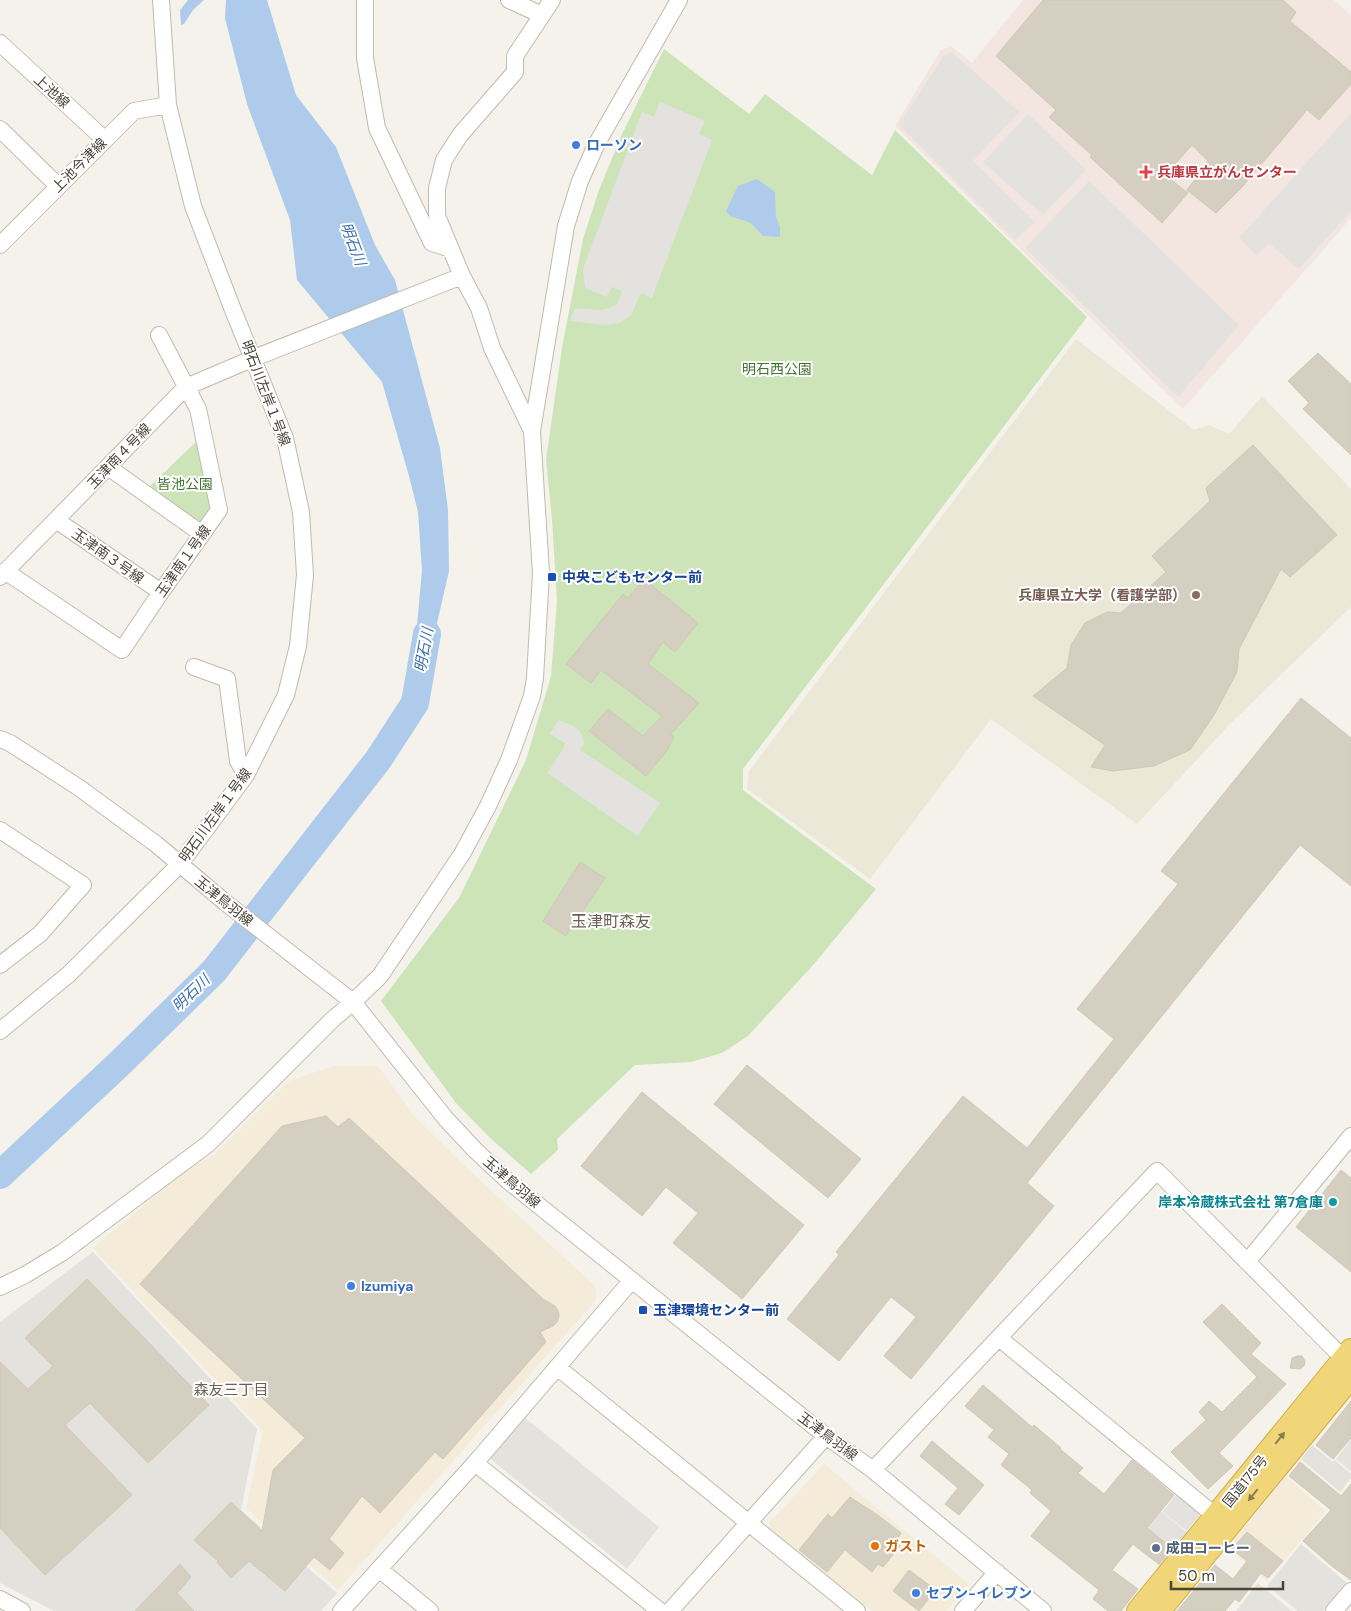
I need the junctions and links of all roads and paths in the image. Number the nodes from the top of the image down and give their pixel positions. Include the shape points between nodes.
1 (161, 0) edge
2 (365, 0) edge
3 (510, 0) edge
4 (552, 0) edge
5 (680, 0) edge
6 (542, 15) junction
7 (0, 44) edge
8 (168, 105) junction
9 (0, 129) edge
10 (104, 139) junction
11 (58, 186) junction
12 (0, 246) edge
13 (451, 249) junction
14 (462, 276) junction
15 (160, 335) dead end
16 (254, 358) junction
17 (186, 387) junction
18 (532, 431) junction
19 (108, 467) junction
20 (56, 520) junction
21 (202, 534) junction
22 (3, 574) edge
23 (161, 592) junction
24 (194, 667) dead end
25 (0, 739) edge
26 (246, 775) junction
27 (0, 830) edge
28 (180, 864) junction
29 (0, 965) edge
30 (353, 1002) junction
31 (0, 1031) edge
32 (1351, 1136) edge
33 (1247, 1262) junction
34 (632, 1280) junction
35 (0, 1287) edge
36 (999, 1338) junction
37 (1349, 1363) edge
38 (557, 1367) junction
39 (826, 1436) junction
40 (475, 1463) junction
41 (873, 1470) junction
42 (1222, 1521) junction
43 (749, 1522) junction
44 (379, 1569) junction
45 (996, 1572) junction
46 (1351, 1591) edge
47 (0, 1599) edge
48 (22, 1611) edge
49 (341, 1611) edge
50 (430, 1611) edge
51 (660, 1611) edge
52 (670, 1611) edge
53 (857, 1611) edge
54 (963, 1611) edge
55 (1043, 1611) edge
56 (1138, 1611) edge
57 (1159, 1611) edge
58 (1334, 1611) edge

1 - 8 street, 明石川左岸１号線
2 - 13 street via 365,58 377,128 432,243
3 - 6 street
4 - 6 street
5 - 18 street via 597,143 580,181 566,226
6 - 13 street via 514,56 516,72 460,135 444,160 437,216
7 - 10 street, 上池線
8 - 10 street, 上池今津線 via 134,111
8 - 16 street, 明石川左岸１号線 via 193,206
9 - 11 street
10 - 11 street, 上池今津線
11 - 12 street, 上池今津線
13 - 14 street
14 - 16 street, 玉津南４号線
14 - 18 street
15 - 17 street, 玉津南１号線
16 - 17 street, 玉津南４号線
16 - 26 street, 明石川左岸１号線 via 285,438 302,512 305,575 298,646 286,695
17 - 19 street, 玉津南４号線
17 - 21 street, 玉津南１号線 via 198,409 219,510
18 - 30 street via 541,573 532,696 509,760 462,854 380,976
19 - 20 street, 玉津南４号線
19 - 21 street
20 - 22 street, 玉津南４号線
20 - 23 street, 玉津南３号線
21 - 23 street, 玉津南１号線
22 - 23 street, 玉津南１号線 via 122,650
24 - 26 street via 227,679 238,761
25 - 28 street, 玉津鳥羽線 via 78,787
26 - 28 street, 明石川左岸１号線
27 - 29 street via 83,885 40,934
28 - 30 street, 玉津鳥羽線
28 - 31 street, 明石川左岸１号線 via 69,974
30 - 34 street, 玉津鳥羽線 via 475,1150 507,1180
30 - 35 street via 208,1144 63,1252 25,1276
32 - 33 street
33 - 36 street via 1157,1171
33 - 37 street
34 - 38 street
34 - 39 street, 玉津鳥羽線
36 - 41 street
36 - 42 street
37 - 42 highway, 国道175号
38 - 40 street
38 - 43 street
39 - 41 street, 玉津鳥羽線
39 - 43 street
40 - 44 street
40 - 51 street
41 - 45 street, 玉津鳥羽線
42 - 56 highway, 国道175号
42 - 57 highway, 国道175号
43 - 52 street
43 - 53 street
44 - 49 street
44 - 50 street
45 - 54 street
45 - 55 street, 玉津鳥羽線
46 - 58 street
47 - 48 street

